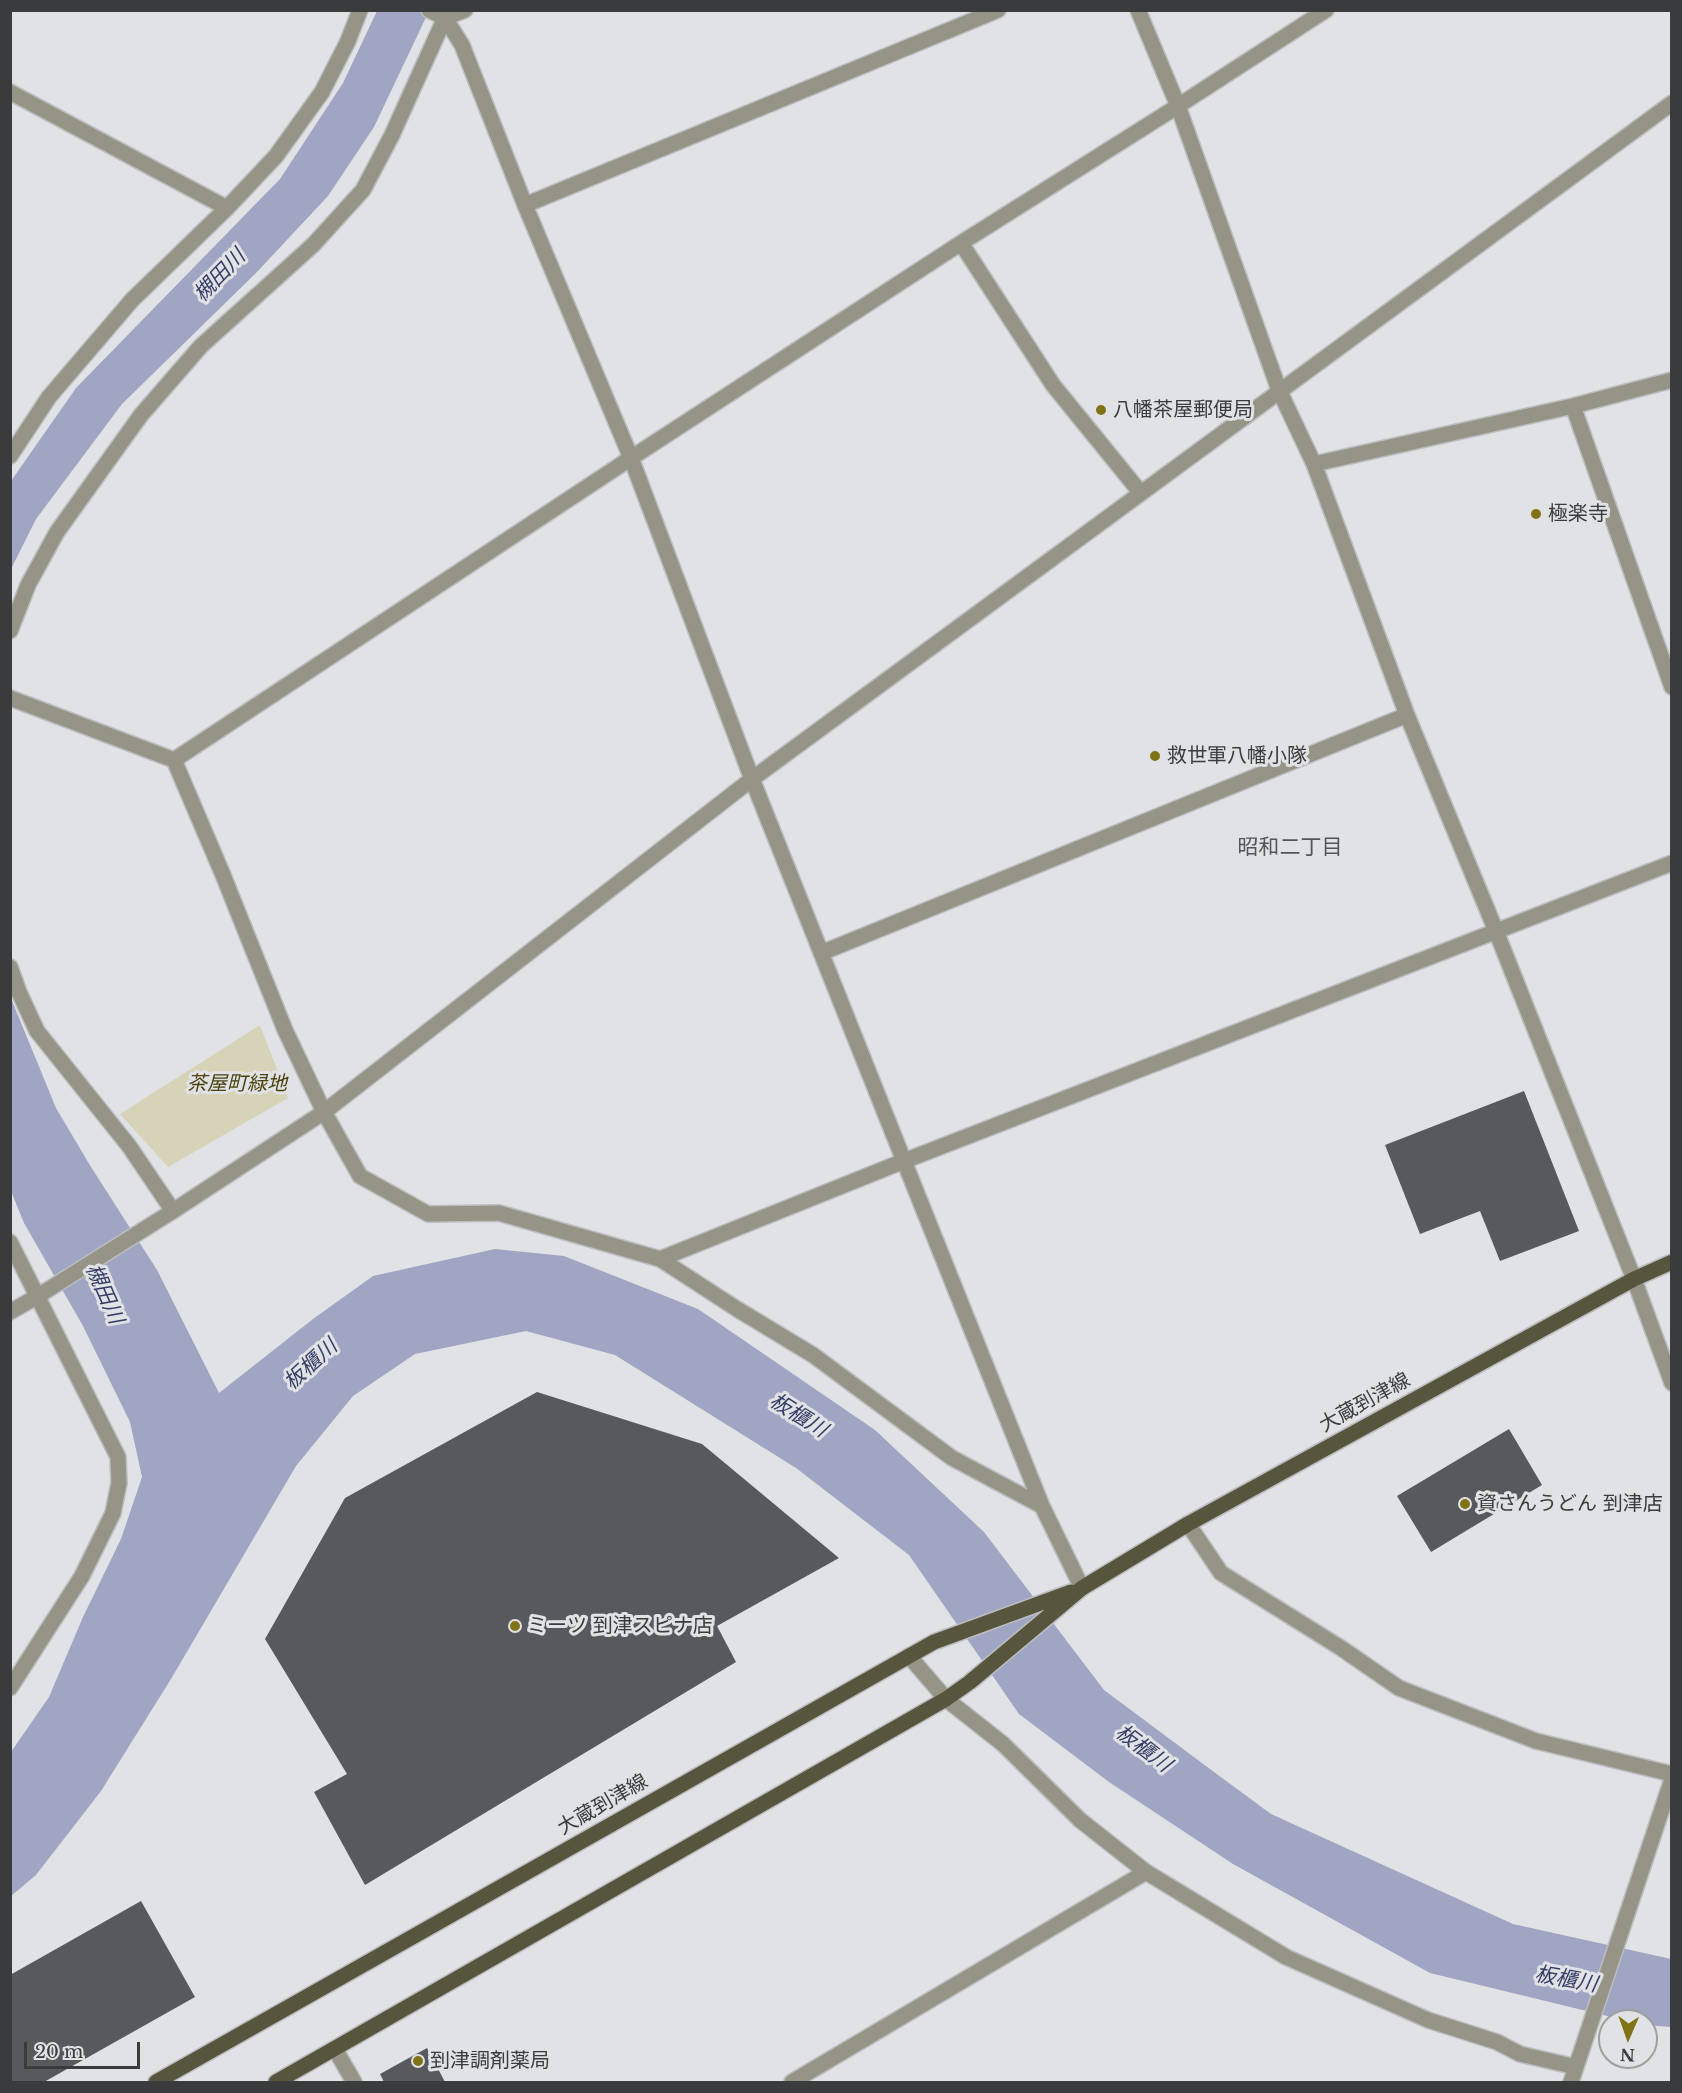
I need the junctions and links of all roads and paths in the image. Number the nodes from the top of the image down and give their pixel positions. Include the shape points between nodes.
1 (360, 10) edge
2 (429, 10) edge
3 (465, 10) edge
4 (998, 10) edge
5 (1138, 10) edge
6 (1326, 10) edge
7 (447, 14) edge
8 (10, 92) edge
9 (1671, 103) edge
10 (1178, 106) junction
11 (525, 204) junction
12 (227, 208) junction
13 (961, 243) junction
14 (1671, 380) edge
15 (1279, 390) junction
16 (1573, 406) junction
17 (10, 456) edge
18 (631, 458) junction
19 (1314, 464) junction
20 (1140, 492) junction
21 (10, 631) edge
22 (1671, 687) edge
23 (10, 698) edge
24 (1407, 715) junction
25 (174, 760) junction
26 (752, 779) junction
27 (1671, 863) edge
28 (1496, 931) junction
29 (821, 953) junction
30 (10, 968) edge
31 (324, 1112) junction
32 (904, 1161) junction
33 (173, 1211) junction
34 (10, 1242) edge
35 (660, 1259) junction
36 (1671, 1262) edge
37 (1635, 1279) junction
38 (38, 1296) junction
39 (10, 1312) edge
40 (1671, 1383) edge
41 (1042, 1506) junction
42 (1188, 1524) junction
43 (1082, 1588) junction
44 (909, 1656) junction
45 (10, 1688) edge
46 (946, 1699) junction
47 (1671, 1774) edge
48 (1671, 1779) edge
49 (1146, 1872) junction
50 (335, 2049) junction
51 (1576, 2067) junction
52 (156, 2082) edge
53 (276, 2082) edge
54 (354, 2082) edge
55 (792, 2082) edge
56 (1571, 2082) edge

1 - 12 street via 322,92 276,156
2 - 7 street
3 - 7 street
4 - 11 street
5 - 10 street
6 - 10 street
7 - 11 street
7 - 21 street via 363,190 313,245 201,346 141,415 57,532 28,585
8 - 12 street
9 - 15 street
10 - 13 street
10 - 15 street
11 - 18 street
12 - 17 street via 132,300 49,397
13 - 18 street
13 - 20 street via 1053,385
14 - 16 street
15 - 19 street
15 - 20 street
16 - 19 street
16 - 22 street
18 - 25 street
18 - 26 street
19 - 24 street
20 - 26 street
23 - 25 street
24 - 28 street
24 - 29 street
25 - 31 street via 285,1030
26 - 29 street
26 - 31 street
27 - 28 street
28 - 32 street
28 - 37 street
29 - 32 street
30 - 33 street via 37,1031 129,1146
31 - 33 street
31 - 35 street via 360,1176 428,1214 499,1214
32 - 35 street
32 - 41 street
33 - 38 street
34 - 38 street
35 - 41 street via 813,1355 952,1458
36 - 37 main road, 大蔵到津線
37 - 40 street
37 - 42 main road, 大蔵到津線
38 - 39 street
38 - 45 street via 118,1457 118,1483 113,1513 81,1576
41 - 43 street
42 - 43 main road, 大蔵到津線
42 - 47 street via 1221,1573 1399,1688 1536,1741
43 - 44 main road, 大蔵到津線 via 934,1642
43 - 46 main road, 大蔵到津線
44 - 46 street
44 - 52 main road, 大蔵到津線
46 - 49 street via 1003,1744 1080,1820
46 - 50 main road, 大蔵到津線
48 - 51 street
49 - 51 street via 1286,1958 1428,2020 1497,2042 1521,2054
49 - 55 street
50 - 53 main road, 大蔵到津線
50 - 54 street
51 - 56 street

